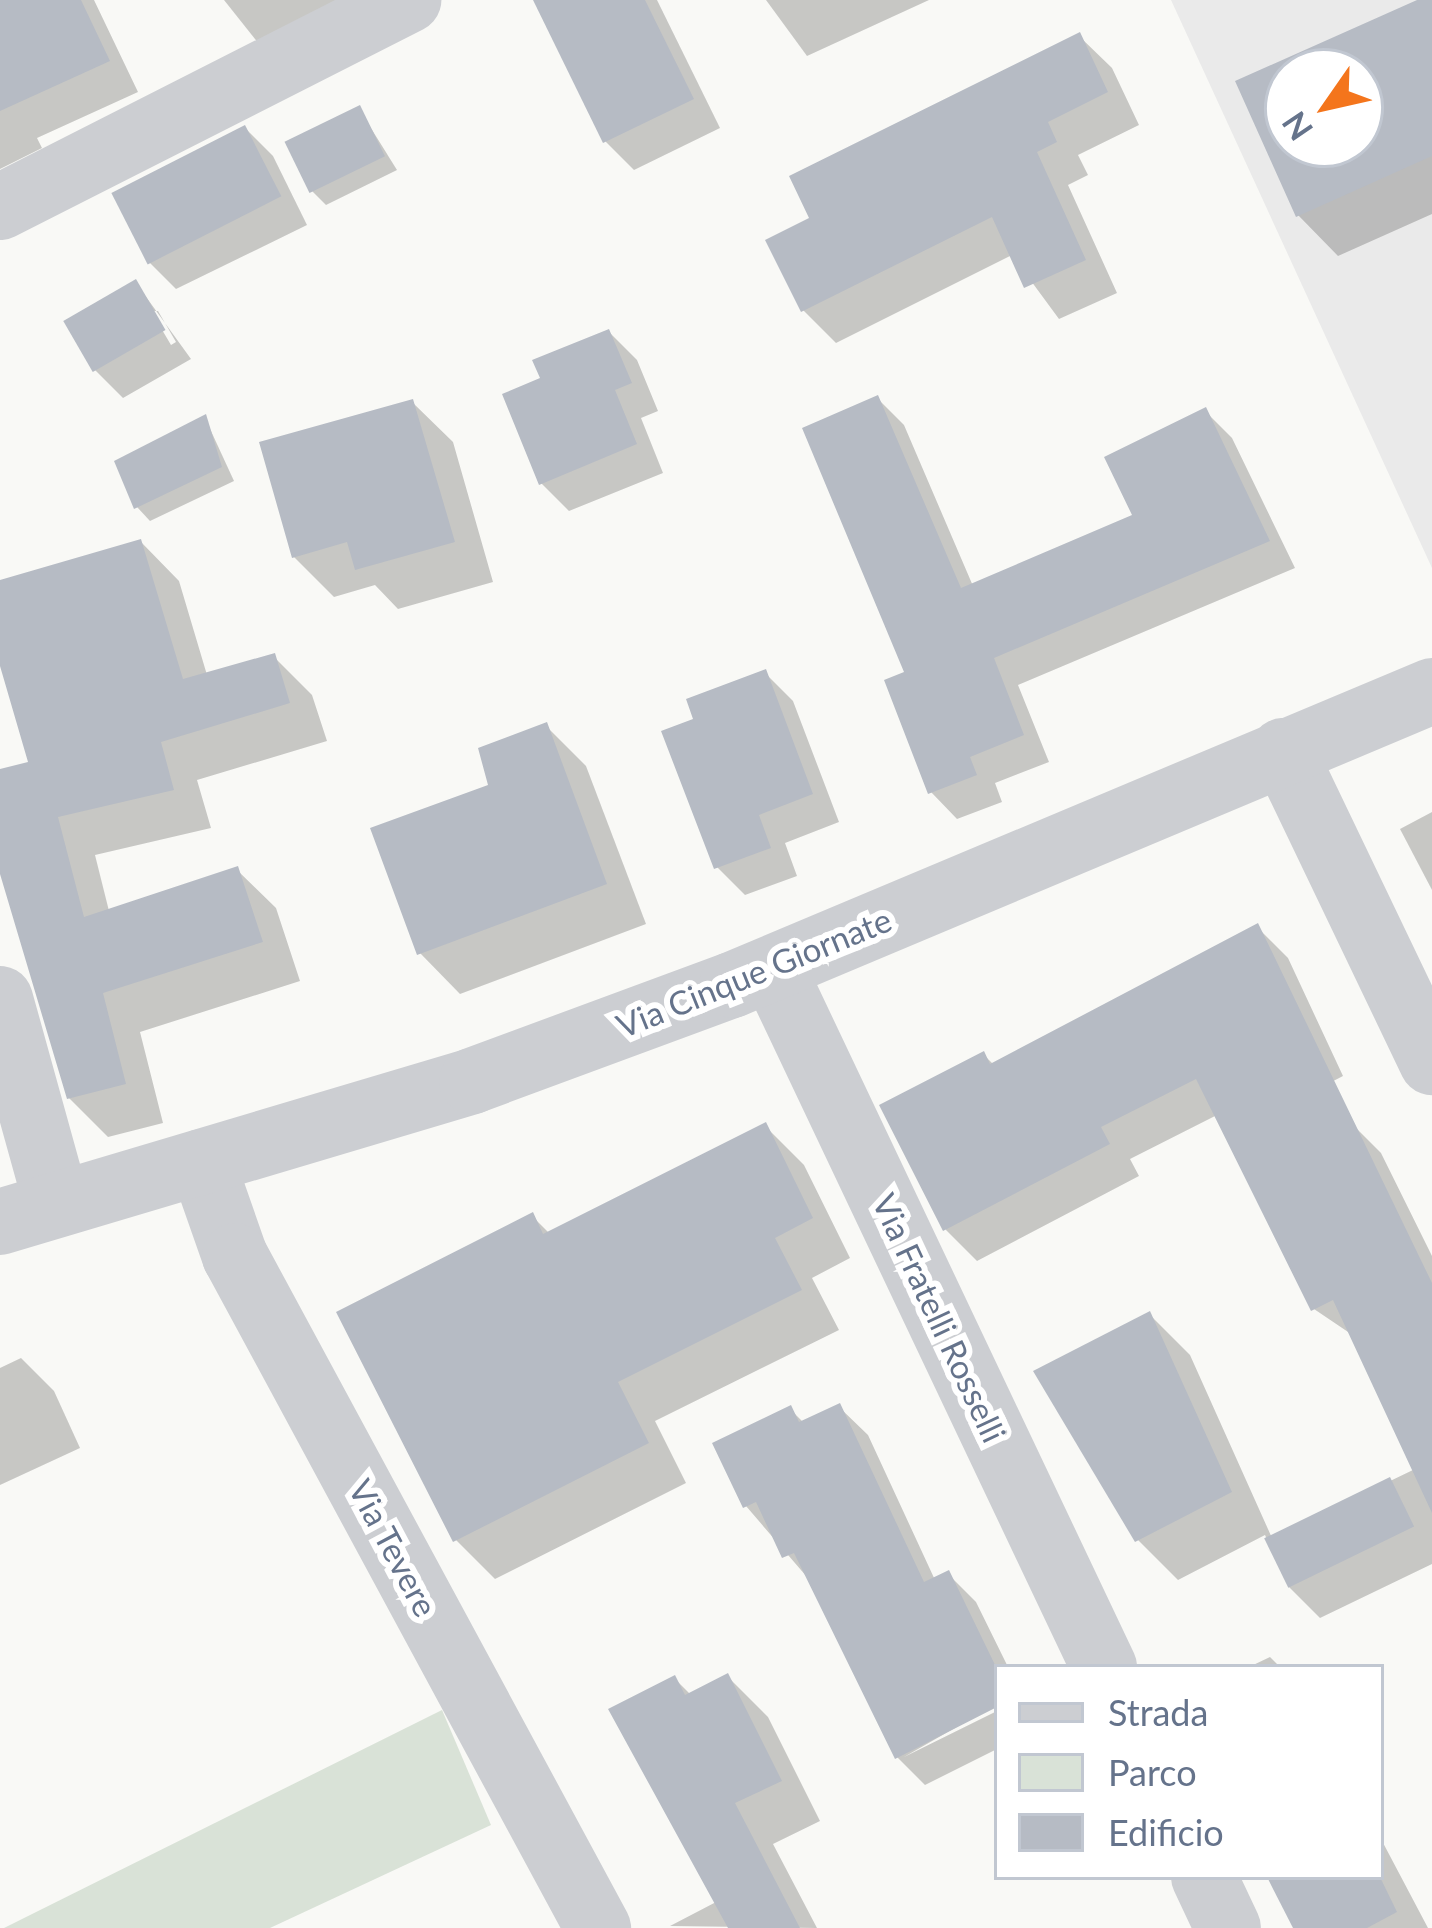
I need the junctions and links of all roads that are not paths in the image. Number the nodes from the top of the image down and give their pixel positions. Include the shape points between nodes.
1 (408, 0) edge
2 (0, 207) edge
3 (1432, 692) edge
4 (1283, 752) junction
5 (773, 970) junction
6 (0, 999) edge
7 (1432, 1062) edge
8 (202, 1162) junction
9 (28, 1213) edge
10 (1103, 1664) edge
11 (1205, 1880) edge
12 (598, 1928) edge
13 (1228, 1928) edge

1 - 2 street
3 - 4 street, Via Cinque Giornate
4 - 5 street, Via Cinque Giornate
4 - 7 street
5 - 8 street, Via Cinque Giornate via 472,1081
5 - 10 street, Via Fratelli Rosselli
6 - 9 street
8 - 9 street, Via Cinque Giornate
8 - 12 street, Via Tevere via 235,1256
11 - 13 street

